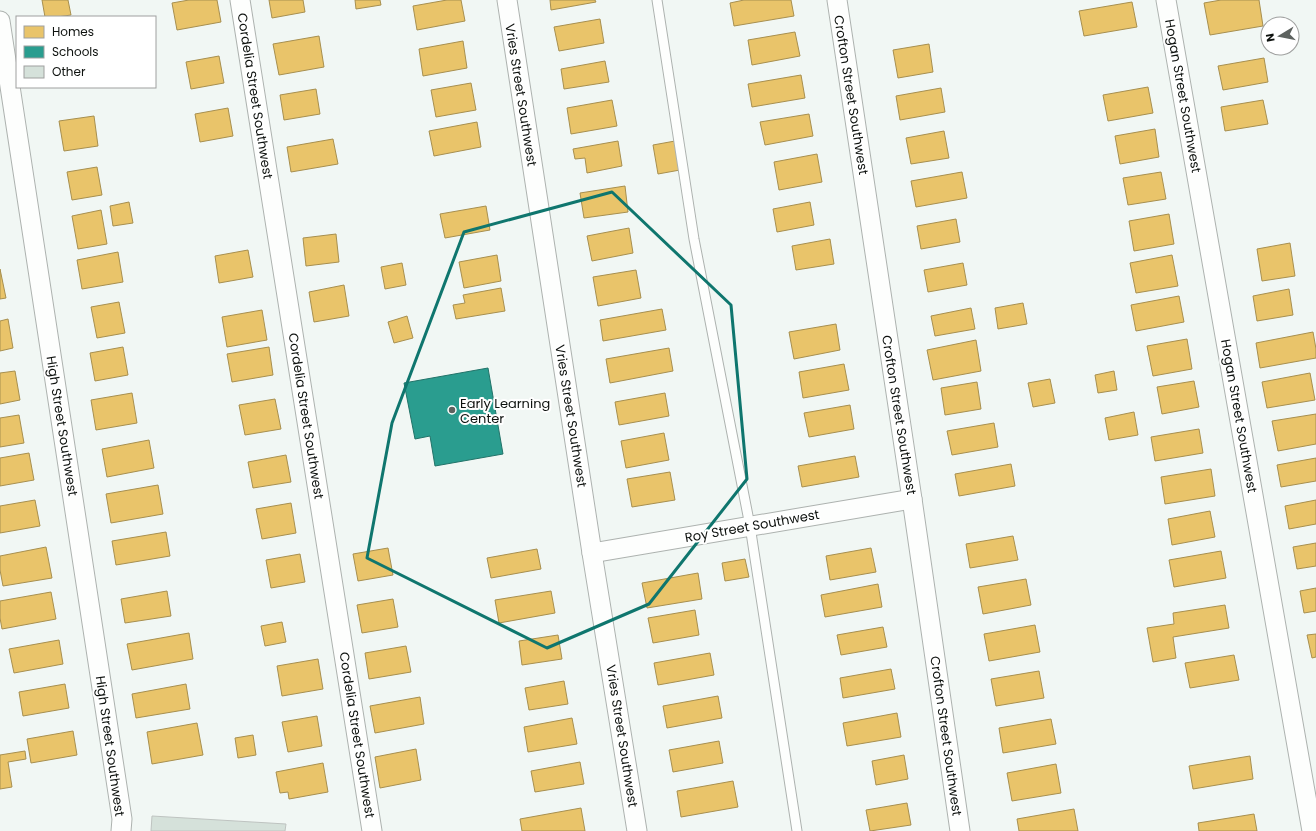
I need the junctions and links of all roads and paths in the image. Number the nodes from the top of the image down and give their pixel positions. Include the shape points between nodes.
1 (240, 0) edge
2 (507, 0) edge
3 (657, 0) edge
4 (837, 0) edge
5 (1166, 0) edge
6 (0, 21) edge
7 (912, 499) junction
8 (750, 526) junction
9 (592, 553) junction
10 (121, 831) edge
11 (372, 831) edge
12 (637, 831) edge
13 (797, 831) edge
14 (960, 831) edge
15 (1312, 831) edge

1 - 11 street, Cordelia Street Southwest
2 - 9 street, Vries Street Southwest
3 - 8 lane via 694,239
4 - 7 street, Crofton Street Southwest
5 - 15 street, Hogan Street Southwest
6 - 10 street, High Street Southwest via 122,819
7 - 8 street, Roy Street Southwest
7 - 14 street, Crofton Street Southwest
8 - 9 street, Roy Street Southwest
8 - 13 lane
9 - 12 street, Vries Street Southwest

